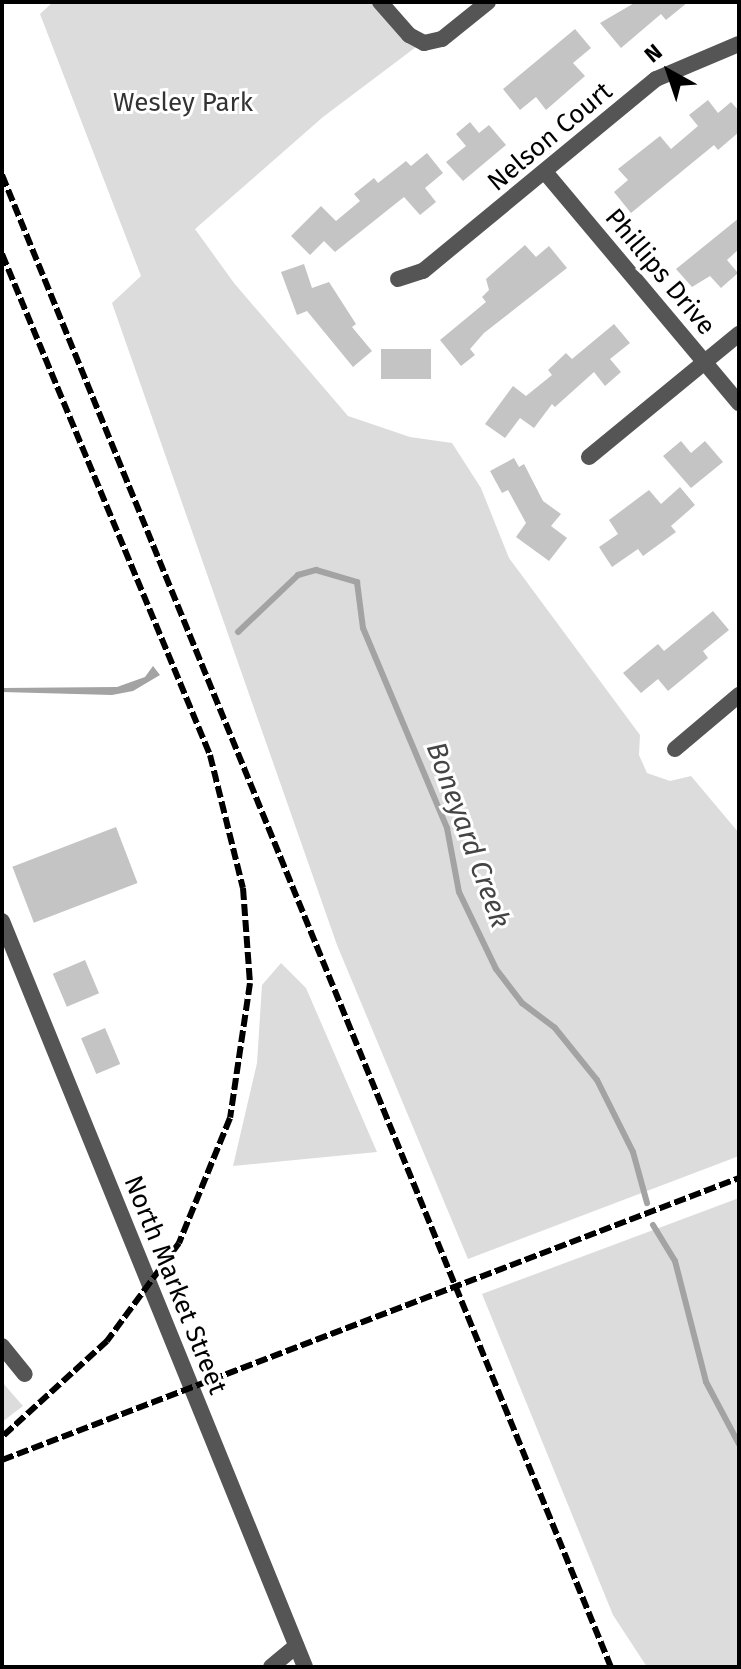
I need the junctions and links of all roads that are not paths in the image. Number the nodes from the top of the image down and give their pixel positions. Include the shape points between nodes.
1 (380, 2) edge
2 (488, 2) edge
3 (739, 44) edge
4 (545, 172) junction
5 (398, 279) dead end
6 (739, 334) edge
7 (706, 363) junction
8 (739, 403) edge
9 (589, 457) dead end
10 (739, 695) edge
11 (675, 749) dead end
12 (2, 921) edge
13 (2, 1346) edge
14 (25, 1374) dead end
15 (296, 1646) junction
16 (271, 1667) edge
17 (305, 1667) edge

1 - 2 street via 409,35 424,43 442,39
3 - 4 street, Nelson Court via 656,79
4 - 5 street, Nelson Court via 423,271
4 - 7 street, Phillips Drive
6 - 7 street
7 - 8 street, Phillips Drive
7 - 9 street
10 - 11 street
12 - 15 street, North Market Street
13 - 14 street
15 - 16 street
15 - 17 street, North Market Street

